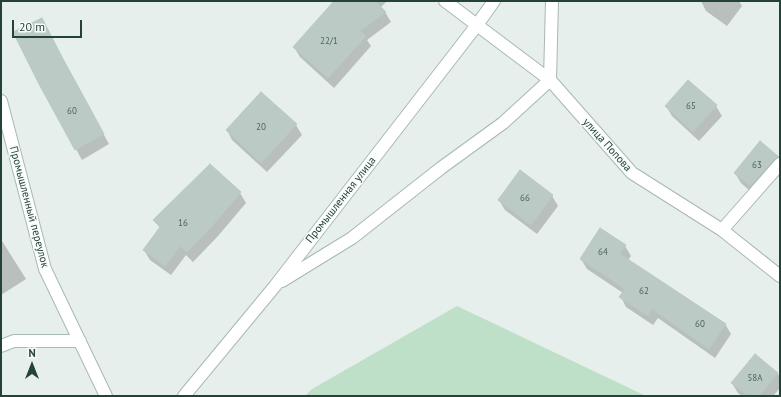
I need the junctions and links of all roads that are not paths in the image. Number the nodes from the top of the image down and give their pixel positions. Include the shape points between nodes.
1 (444, 1) edge
2 (494, 1) edge
3 (552, 1) edge
4 (477, 25) junction
5 (550, 80) junction
6 (1, 101) edge
7 (780, 164) edge
8 (722, 230) junction
9 (780, 276) edge
10 (275, 286) junction
11 (80, 341) junction
12 (1, 346) edge
13 (106, 396) edge
14 (184, 396) edge

1 - 4 street, улица Попова
2 - 4 street, Промышленная улица
3 - 5 street
4 - 5 street, улица Попова
4 - 10 street, Промышленная улица
5 - 8 street, улица Попова via 632,173
5 - 10 street via 503,123 440,168 352,238
6 - 11 street, Промышленный переулок via 45,269
7 - 8 street
8 - 9 street, улица Попова
10 - 14 street, Промышленная улица
11 - 12 street via 14,341
11 - 13 street, Промышленный переулок

